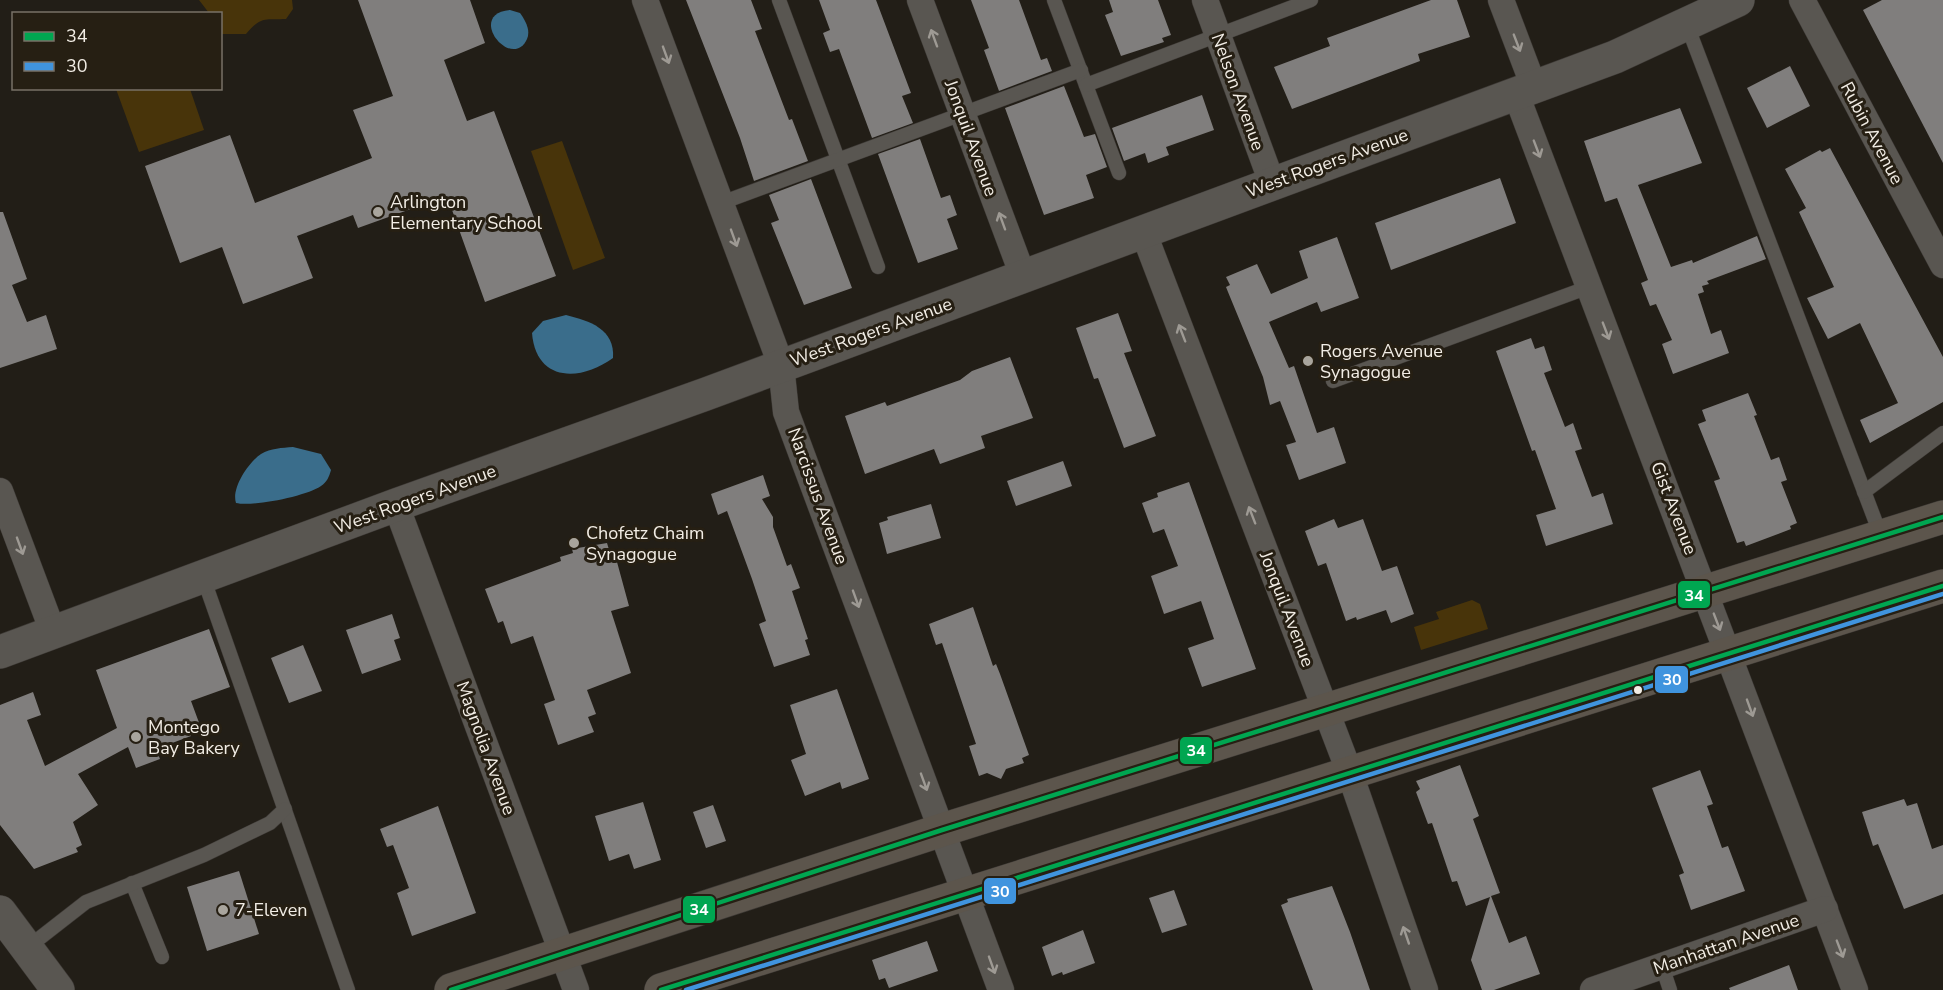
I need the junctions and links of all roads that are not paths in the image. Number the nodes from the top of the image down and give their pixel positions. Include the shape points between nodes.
1 (645, 0) edge
2 (779, 0) edge
3 (920, 0) edge
4 (1054, 0) edge
5 (1205, 0) edge
6 (1311, 0) edge
7 (1501, 0) edge
8 (1738, 0) edge
9 (1802, 0) edge
10 (1688, 25) junction
11 (1218, 35) junction
12 (1081, 70) junction
13 (1086, 85) junction
14 (1525, 91) junction
15 (962, 114) junction
16 (838, 160) junction
17 (1119, 173) dead end
18 (1272, 183) junction
19 (721, 203) junction
20 (1143, 231) junction
21 (1943, 265) edge
22 (878, 267) dead end
23 (1023, 276) junction
24 (1589, 287) junction
25 (781, 365) junction
26 (1333, 381) dead end
27 (1943, 433) edge
28 (1864, 492) junction
29 (2, 502) edge
30 (396, 505) junction
31 (1943, 517) edge
32 (1881, 536) junction
33 (203, 577) junction
34 (1943, 586) edge
35 (1705, 591) junction
36 (52, 632) junction
37 (0, 652) edge
38 (1729, 653) junction
39 (1326, 712) junction
40 (1349, 771) junction
41 (285, 809) junction
42 (942, 830) junction
43 (132, 883) junction
44 (965, 894) junction
45 (1825, 909) junction
46 (0, 912) edge
47 (27, 948) junction
48 (563, 954) junction
49 (162, 957) dead end
50 (1666, 978) edge
51 (468, 987) edge
52 (58, 990) edge
53 (348, 990) edge
54 (576, 990) edge
55 (661, 990) edge
56 (1001, 990) edge
57 (1425, 990) edge
58 (1593, 990) edge
59 (1855, 990) edge

1 -> 19 street, Narcissus Avenue
2 - 16 lane
15 -> 3 street, Jonquil Avenue
4 - 12 lane
5 - 11 street, Nelson Avenue
6 - 11 lane
7 -> 14 street, Gist Avenue
8 - 10 street, West Rogers Avenue
9 - 21 street, Rubin Avenue
10 - 14 street, West Rogers Avenue
10 - 28 lane
11 - 13 lane
11 - 18 street, Nelson Avenue
12 - 13 lane
12 - 15 lane
13 - 17 lane
14 - 18 street, West Rogers Avenue
14 -> 24 street, Gist Avenue
15 - 16 lane
23 -> 15 street, Jonquil Avenue
16 - 19 lane
16 - 22 lane
18 - 20 street, West Rogers Avenue
19 -> 25 street, Narcissus Avenue
20 - 23 street, West Rogers Avenue
39 -> 20 street, Jonquil Avenue
23 - 25 street, West Rogers Avenue
24 - 26 lane
24 -> 35 street, Gist Avenue
25 - 30 street, West Rogers Avenue
25 -> 42 street, Narcissus Avenue via 786,412
27 - 28 lane
28 - 32 lane
29 -> 36 street
30 - 33 street, West Rogers Avenue
30 - 48 street, Magnolia Avenue
31 - 32 main road
32 - 35 main road
33 - 36 street, West Rogers Avenue
33 - 41 lane
34 - 38 main road
35 -> 38 street, Gist Avenue
35 - 39 main road
36 - 37 street, West Rogers Avenue
38 - 40 main road
38 -> 45 street, Gist Avenue
39 - 40 street, Jonquil Avenue
39 - 42 main road
40 - 44 main road
57 -> 40 street, Jonquil Avenue
41 - 43 lane via 270,823 204,855
41 - 53 lane
42 - 44 street, Narcissus Avenue
42 - 48 main road
43 - 47 lane via 86,902
43 - 49 lane
44 - 55 main road
44 -> 56 street, Narcissus Avenue
45 - 50 street, Manhattan Avenue
45 -> 59 street, Gist Avenue
46 - 47 street
47 - 52 street
48 - 51 main road
48 - 54 street, Magnolia Avenue
50 - 58 street, Manhattan Avenue

